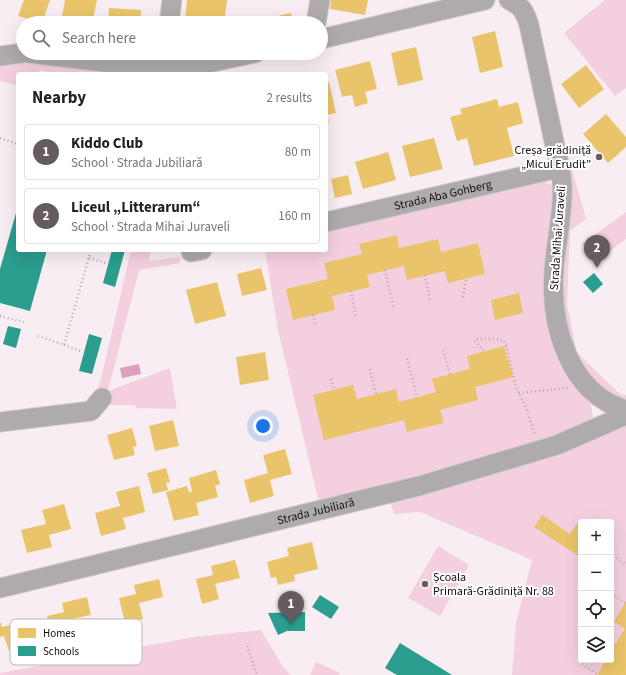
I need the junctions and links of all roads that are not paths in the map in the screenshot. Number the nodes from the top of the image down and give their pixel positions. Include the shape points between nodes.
1 (172, 0) edge
2 (320, 0) edge
3 (485, 0) edge
4 (509, 0) edge
5 (170, 16) edge
6 (317, 16) edge
7 (328, 36) edge
8 (16, 54) edge
9 (0, 56) edge
10 (146, 60) edge
11 (222, 60) edge
12 (163, 61) edge
13 (560, 168) junction
14 (328, 222) edge
15 (102, 398) dead end
16 (626, 410) edge
17 (626, 415) edge
18 (0, 422) edge
19 (0, 588) edge

1 - 5 street
2 - 6 street
3 - 7 street
4 - 13 street, Strada Mihai Juraveli via 525,12 529,25
8 - 9 street
10 - 12 street
11 - 12 street via 194,66
13 - 14 street, Strada Aba Gohberg
13 - 16 street, Strada Mihai Juraveli via 560,223 554,270 554,302 559,334 565,352 583,382 597,395
15 - 18 street via 90,411
17 - 19 street, Strada Jubiliară via 557,445 419,486

